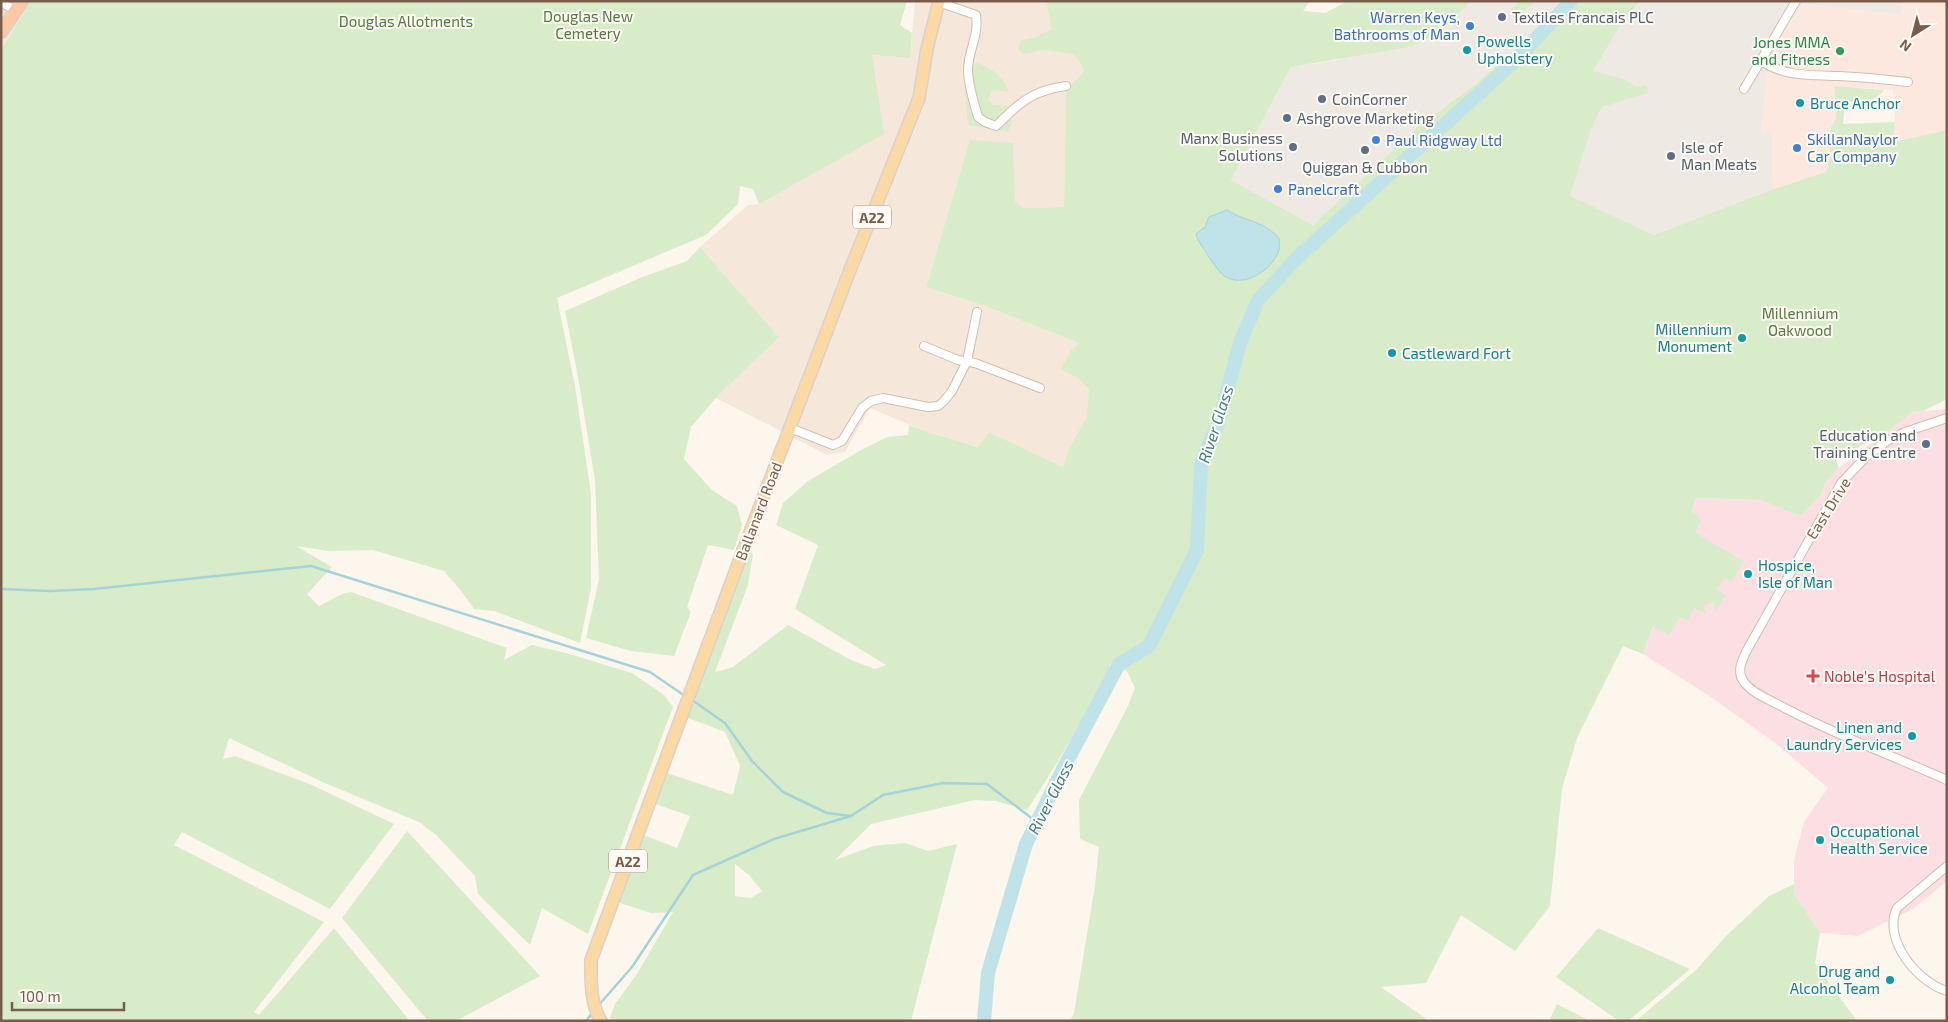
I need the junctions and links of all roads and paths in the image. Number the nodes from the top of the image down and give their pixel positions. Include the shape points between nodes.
1 (1796, 1) edge
2 (1, 2) edge
3 (939, 2) edge
4 (19, 6) edge
5 (1, 32) edge
6 (1762, 61) junction
7 (1908, 82) dead end
8 (1066, 86) dead end
9 (1744, 89) dead end
10 (977, 312) dead end
11 (924, 346) dead end
12 (967, 361) junction
13 (1040, 388) dead end
14 (1947, 418) edge
15 (790, 428) junction
16 (1947, 780) edge
17 (1947, 866) edge
18 (1947, 991) edge
19 (601, 1021) edge

1 - 6 street
2 - 4 street
3 - 8 street via 976,15 976,35 968,71 978,116 985,122 996,126 1034,94
3 - 15 main road, Ballanard Road / A22 via 919,98
4 - 5 highway
6 - 7 street via 1782,72
6 - 9 street
10 - 12 street
11 - 12 street
12 - 13 street
12 - 15 street via 952,391 938,406 883,398 871,401 862,408 842,441 833,445
14 - 16 street, East Drive via 1887,441 1841,483 1747,650 1740,669 1743,682 1754,691 1812,723
15 - 19 main road, Ballanard Road / A22 via 591,960 590,986
17 - 18 street via 1897,908 1892,926 1906,960 1920,976 1936,988

